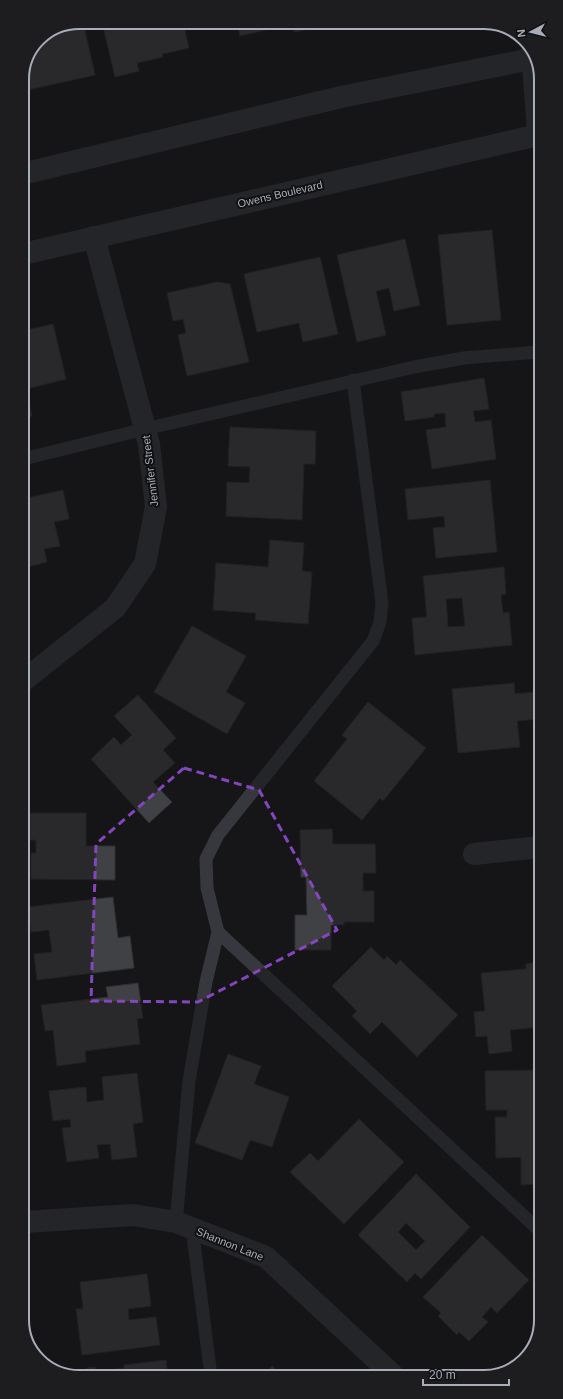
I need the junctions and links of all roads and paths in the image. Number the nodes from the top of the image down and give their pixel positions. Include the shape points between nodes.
1 (529, 57) edge
2 (534, 136) edge
3 (29, 172) edge
4 (94, 237) junction
5 (29, 252) edge
6 (534, 352) edge
7 (353, 380) junction
8 (144, 429) junction
9 (29, 458) edge
10 (29, 677) edge
11 (534, 848) edge
12 (474, 854) dead end
13 (218, 932) junction
14 (29, 1222) edge
15 (184, 1225) junction
16 (534, 1225) edge
17 (210, 1370) edge
18 (388, 1370) edge

1 - 3 street via 341,98
2 - 4 street, Owens Boulevard
4 - 5 street, Owens Boulevard
4 - 8 street, Jennifer Street
6 - 7 lane via 464,358
7 - 8 lane
7 - 13 lane via 382,603 380,622 373,641 218,836 206,859 207,888
8 - 9 lane
8 - 10 street, Jennifer Street via 149,444 156,507 145,564 115,608
11 - 12 street
13 - 15 lane via 206,982 189,1081
13 - 16 lane
14 - 15 street, Shannon Lane via 133,1215
15 - 17 lane
15 - 18 street, Shannon Lane via 266,1257

